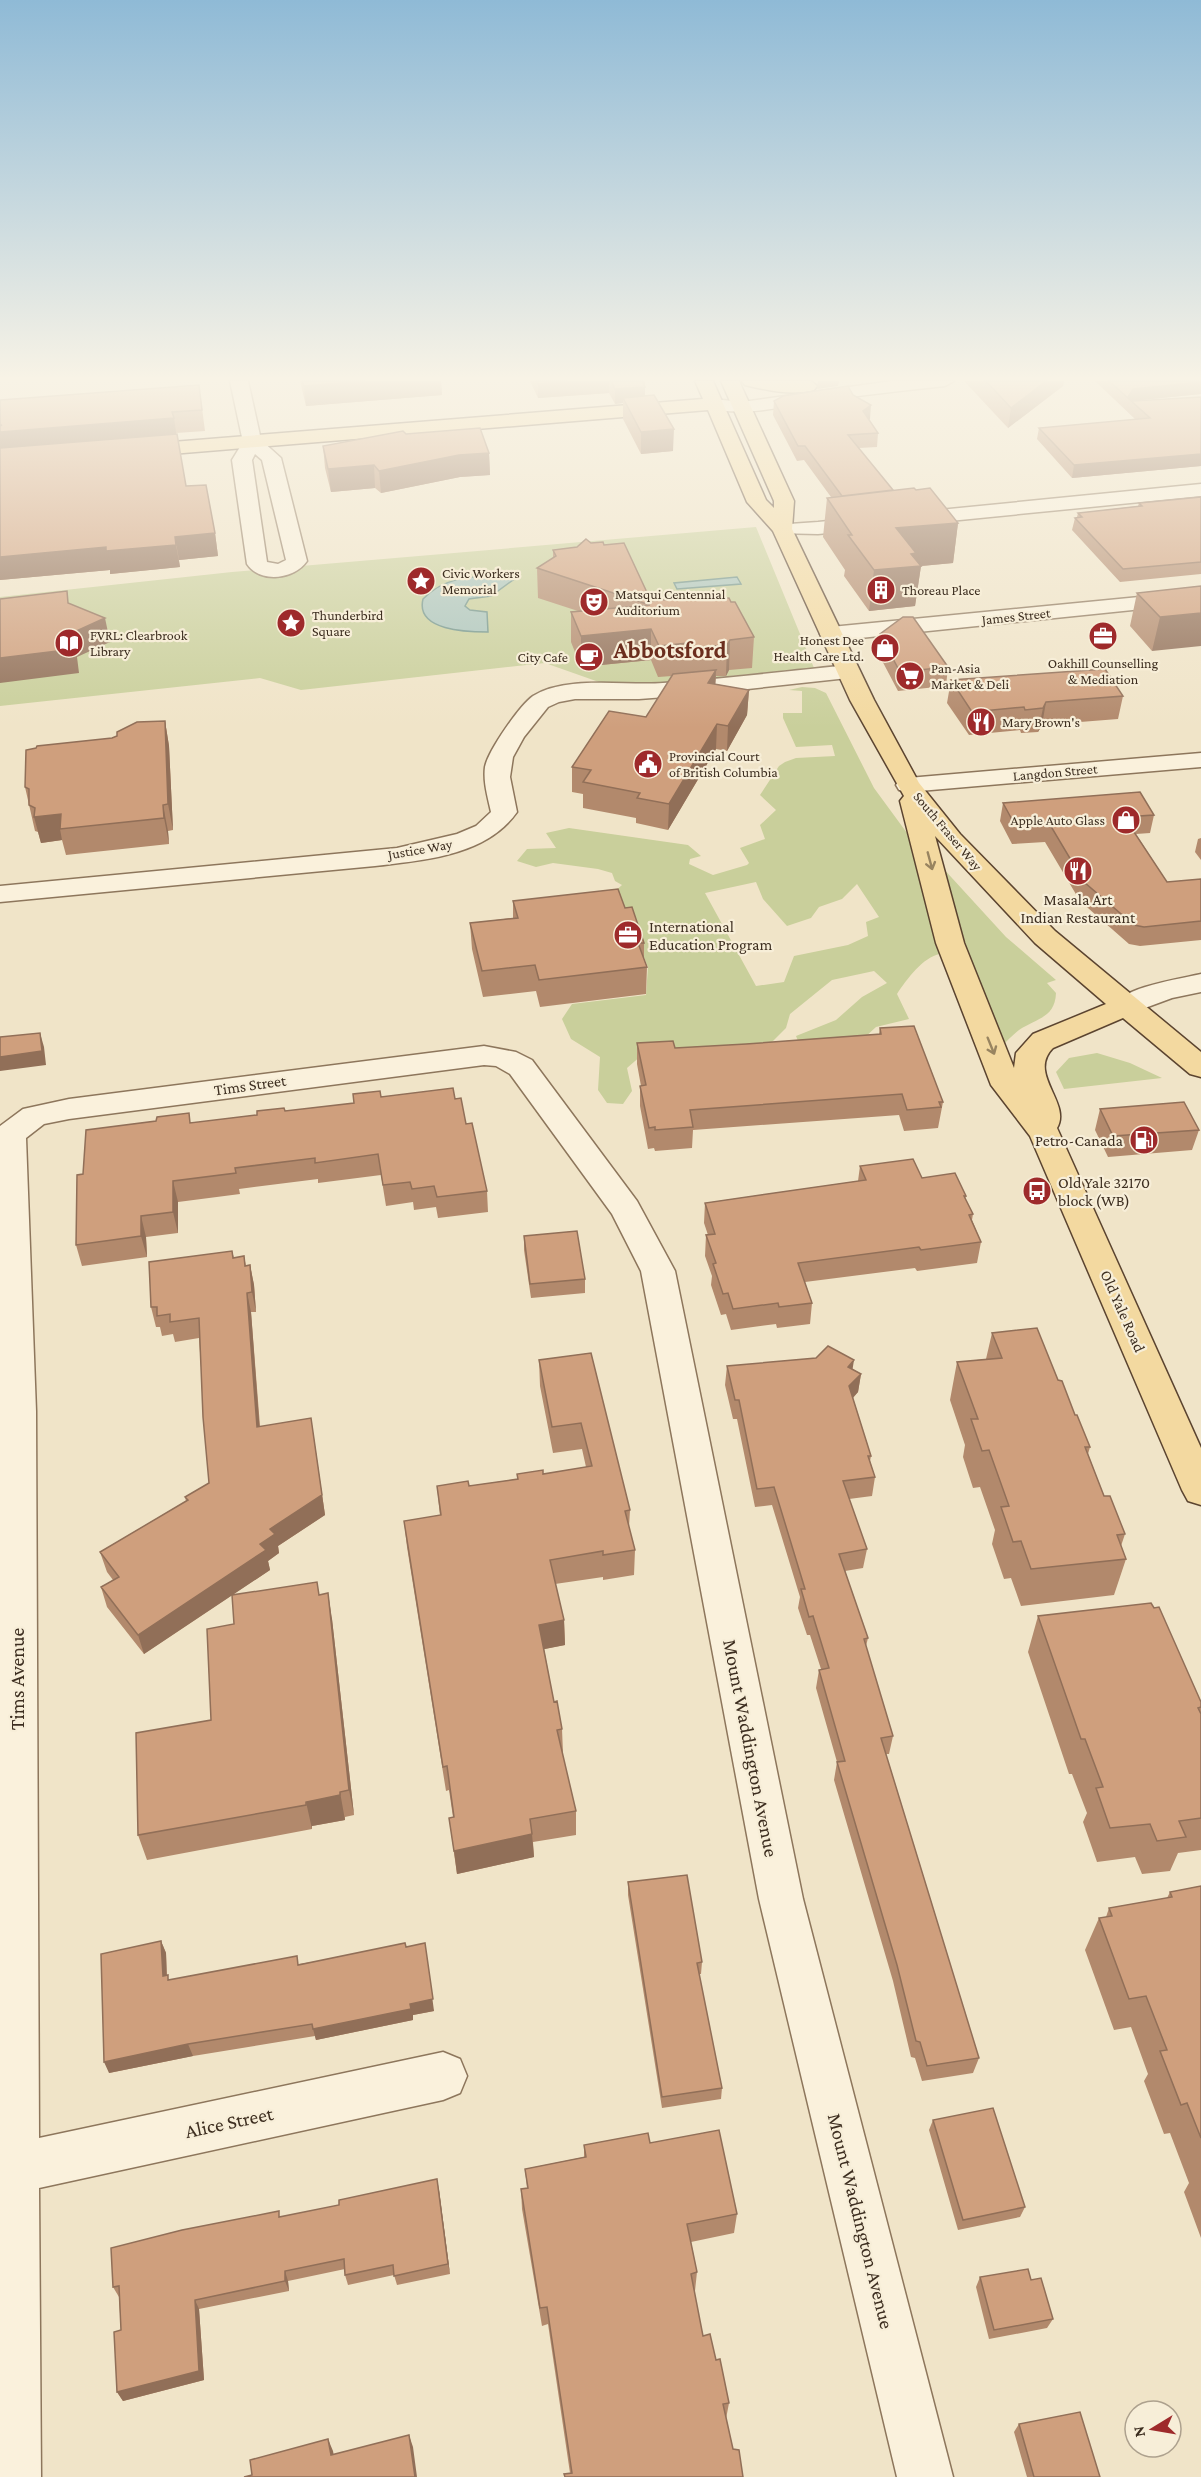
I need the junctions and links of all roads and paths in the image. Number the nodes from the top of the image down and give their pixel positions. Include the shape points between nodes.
1 (247, 497) edge
2 (281, 497) edge
3 (755, 497) edge
4 (782, 497) edge
5 (1135, 497) edge
6 (782, 528) junction
7 (1201, 597) edge
8 (831, 634) junction
9 (849, 672) junction
10 (1201, 760) edge
11 (908, 784) junction
12 (0, 894) edge
13 (1201, 983) edge
14 (1126, 1006) junction
15 (507, 1057) joint
16 (1201, 1067) edge
17 (1044, 1132) junction
18 (5, 1135) edge
19 (1201, 1490) edge
20 (443, 2076) dead end
21 (15, 2168) junction
22 (13, 2477) edge
23 (925, 2477) edge

1 - 2 street via 257,564 266,570 289,568 297,561
3 - 6 main road, South Fraser Way
4 - 6 main road, South Fraser Way
5 - 6 street via 818,528
6 - 8 main road, South Fraser Way
7 - 8 street, James Street
8 - 9 main road, South Fraser Way
9 - 11 main road, South Fraser Way
9 - 12 street, Justice Way via 548,697 540,702 503,752 498,779 504,813 484,831 443,846 343,861
10 - 11 street, Langdon Street
11 - 14 main road, South Fraser Way via 951,839 1045,937
11 -> 17 main road, Old Yale Road via 950,943 1006,1085
13 - 14 street via 1164,991
14 - 16 main road, South Fraser Way
14 - 17 main road, Old Yale Road via 1043,1041 1031,1053 1029,1068 1043,1111
15 - 18 street, Tims Street via 459,1057 69,1109 34,1116
15 - 23 street, Mount Waddington Avenue via 521,1067 626,1209 658,1271 781,1899
17 - 19 main road, Old Yale Road
18 - 21 street, Tims Avenue via 18,1411
20 - 21 street, Alice Street
21 - 22 street, Tims Avenue

